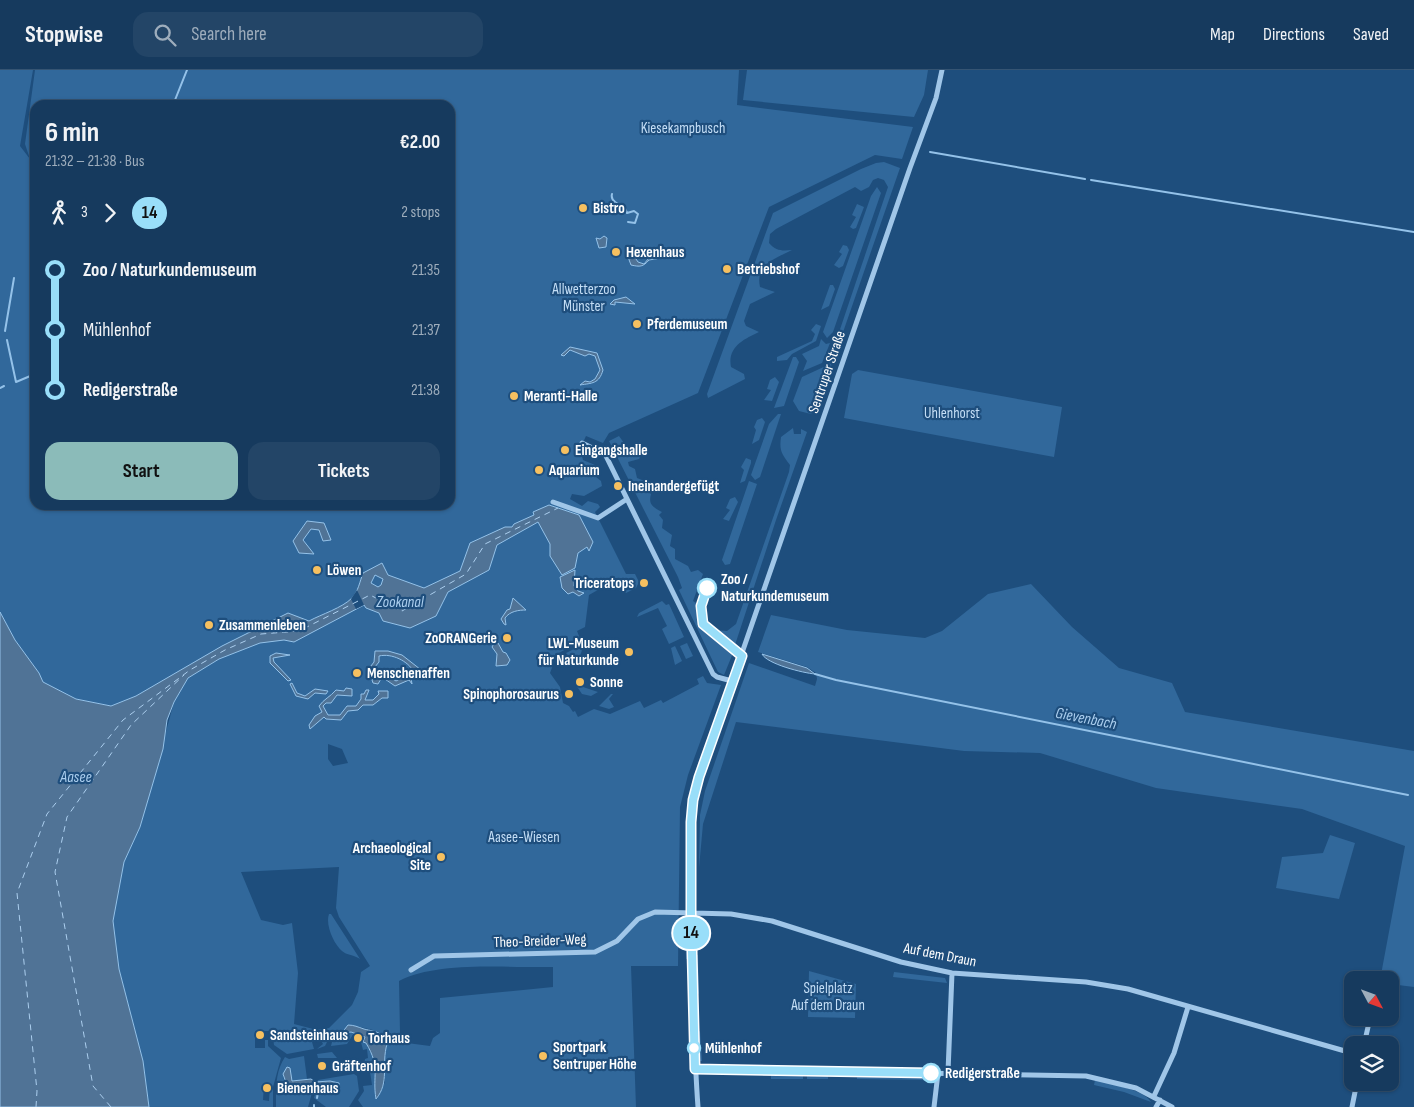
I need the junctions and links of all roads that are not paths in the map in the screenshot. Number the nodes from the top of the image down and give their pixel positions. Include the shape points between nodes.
1 (942, 70) edge
2 (582, 443) dead end
3 (627, 499) junction
4 (553, 502) dead end
5 (732, 681) junction
6 (691, 912) junction
7 (411, 970) dead end
8 (952, 973) junction
9 (1188, 1007) junction
10 (1344, 1051) edge
11 (695, 1069) junction
12 (948, 1072) junction
13 (938, 1073) junction
14 (1355, 1091) edge
15 (1154, 1096) junction
16 (1160, 1100) junction
17 (698, 1107) edge
18 (934, 1107) edge
19 (1156, 1107) edge
20 (1172, 1107) edge
21 (1352, 1107) edge

1 - 5 street, Sentruper Straße via 936,98
2 - 3 street via 605,454
3 - 4 street via 598,518
3 - 5 street via 713,674
5 - 6 street, Sentruper Straße via 693,800
6 - 7 street, Theo-Breider-Weg via 664,911 646,915 631,925 617,941 595,952 434,956
6 - 8 street, Auf dem Draun via 772,921 901,962
6 - 11 street, Sentruper Straße
8 - 9 street, Auf dem Draun via 1104,984
8 - 12 street
9 - 10 street, Auf dem Draun
9 - 15 street via 1174,1053
11 - 13 street
11 - 17 street, Sentruper Straße
12 - 13 street
12 - 15 street via 1086,1076 1114,1081
13 - 18 street
14 - 21 street
15 - 16 street
16 - 19 street
16 - 20 street

